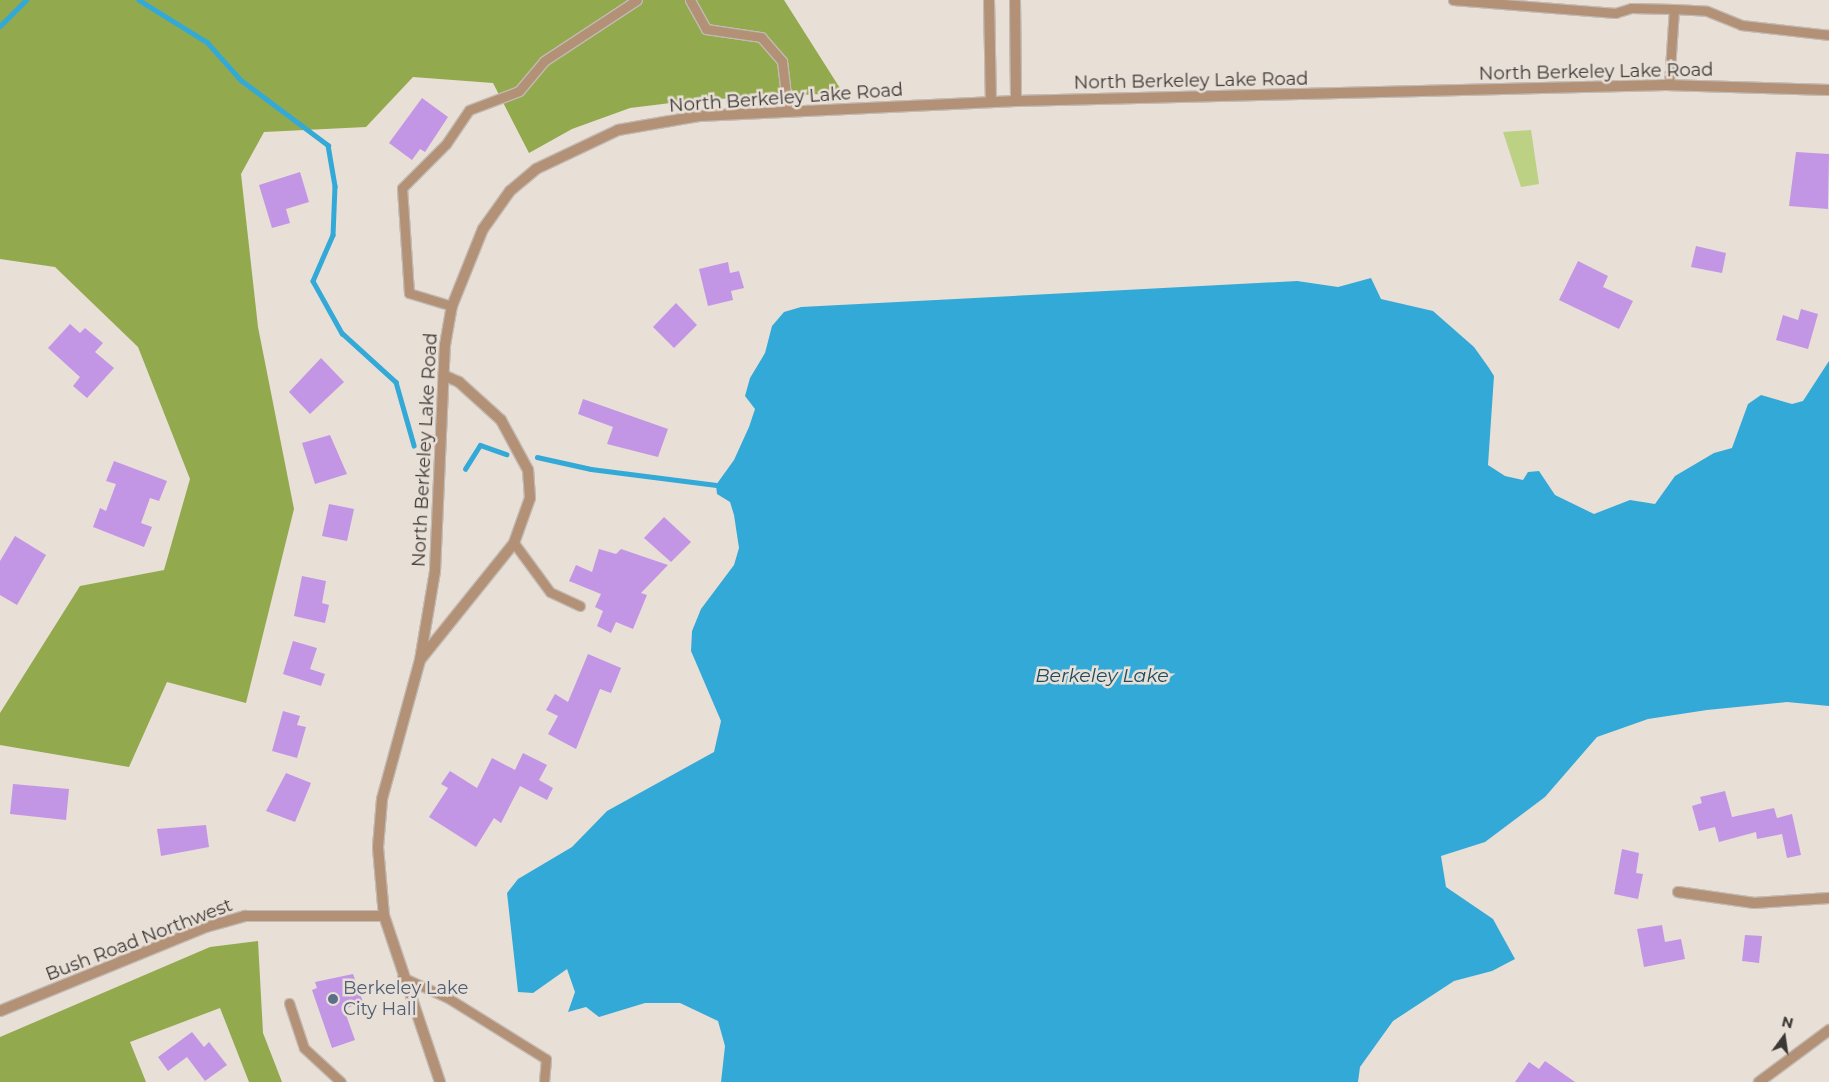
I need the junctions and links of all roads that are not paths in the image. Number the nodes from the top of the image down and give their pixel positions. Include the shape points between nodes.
1 (637, 0) edge
2 (690, 0) edge
3 (989, 0) edge
4 (1015, 0) edge
5 (1453, 0) edge
6 (1674, 9) junction
7 (1829, 35) edge
8 (1669, 86) junction
9 (1829, 90) edge
10 (1016, 101) junction
11 (992, 102) junction
12 (788, 111) junction
13 (452, 306) junction
14 (443, 375) junction
15 (514, 542) junction
16 (580, 606) dead end
17 (420, 660) junction
18 (1678, 892) dead end
19 (1829, 898) edge
20 (384, 916) junction
21 (402, 976) junction
22 (289, 1003) dead end
23 (0, 1011) edge
24 (1829, 1030) edge
25 (437, 1081) edge
26 (340, 1082) edge
27 (544, 1082) edge
28 (1759, 1082) edge

1 - 13 lane via 544,61 518,91 469,110 446,144 402,188 409,292
2 - 12 lane via 706,29 761,37 782,61
3 - 11 street
4 - 10 street
5 - 6 lane via 1615,13 1631,8
6 - 7 lane via 1707,10 1741,25
6 - 8 lane
8 - 9 street, North Berkeley Lake Road
8 - 10 street, North Berkeley Lake Road
10 - 11 street, North Berkeley Lake Road
11 - 12 street, North Berkeley Lake Road
12 - 13 street, North Berkeley Lake Road via 699,116 618,130 536,169 510,191 483,229
13 - 14 street, North Berkeley Lake Road
14 - 15 street via 459,382 501,420 528,470 530,498
14 - 17 street, North Berkeley Lake Road via 435,571
15 - 16 lane via 550,592
15 - 17 street
17 - 20 street, North Berkeley Lake Road via 382,799 378,847
18 - 19 street via 1754,903
20 - 21 street, North Berkeley Lake Road
20 - 23 street, Bush Road Northwest via 245,916 206,927
21 - 25 street, North Berkeley Lake Road
21 - 27 lane via 448,998 546,1059
22 - 26 lane via 304,1048
24 - 28 street

